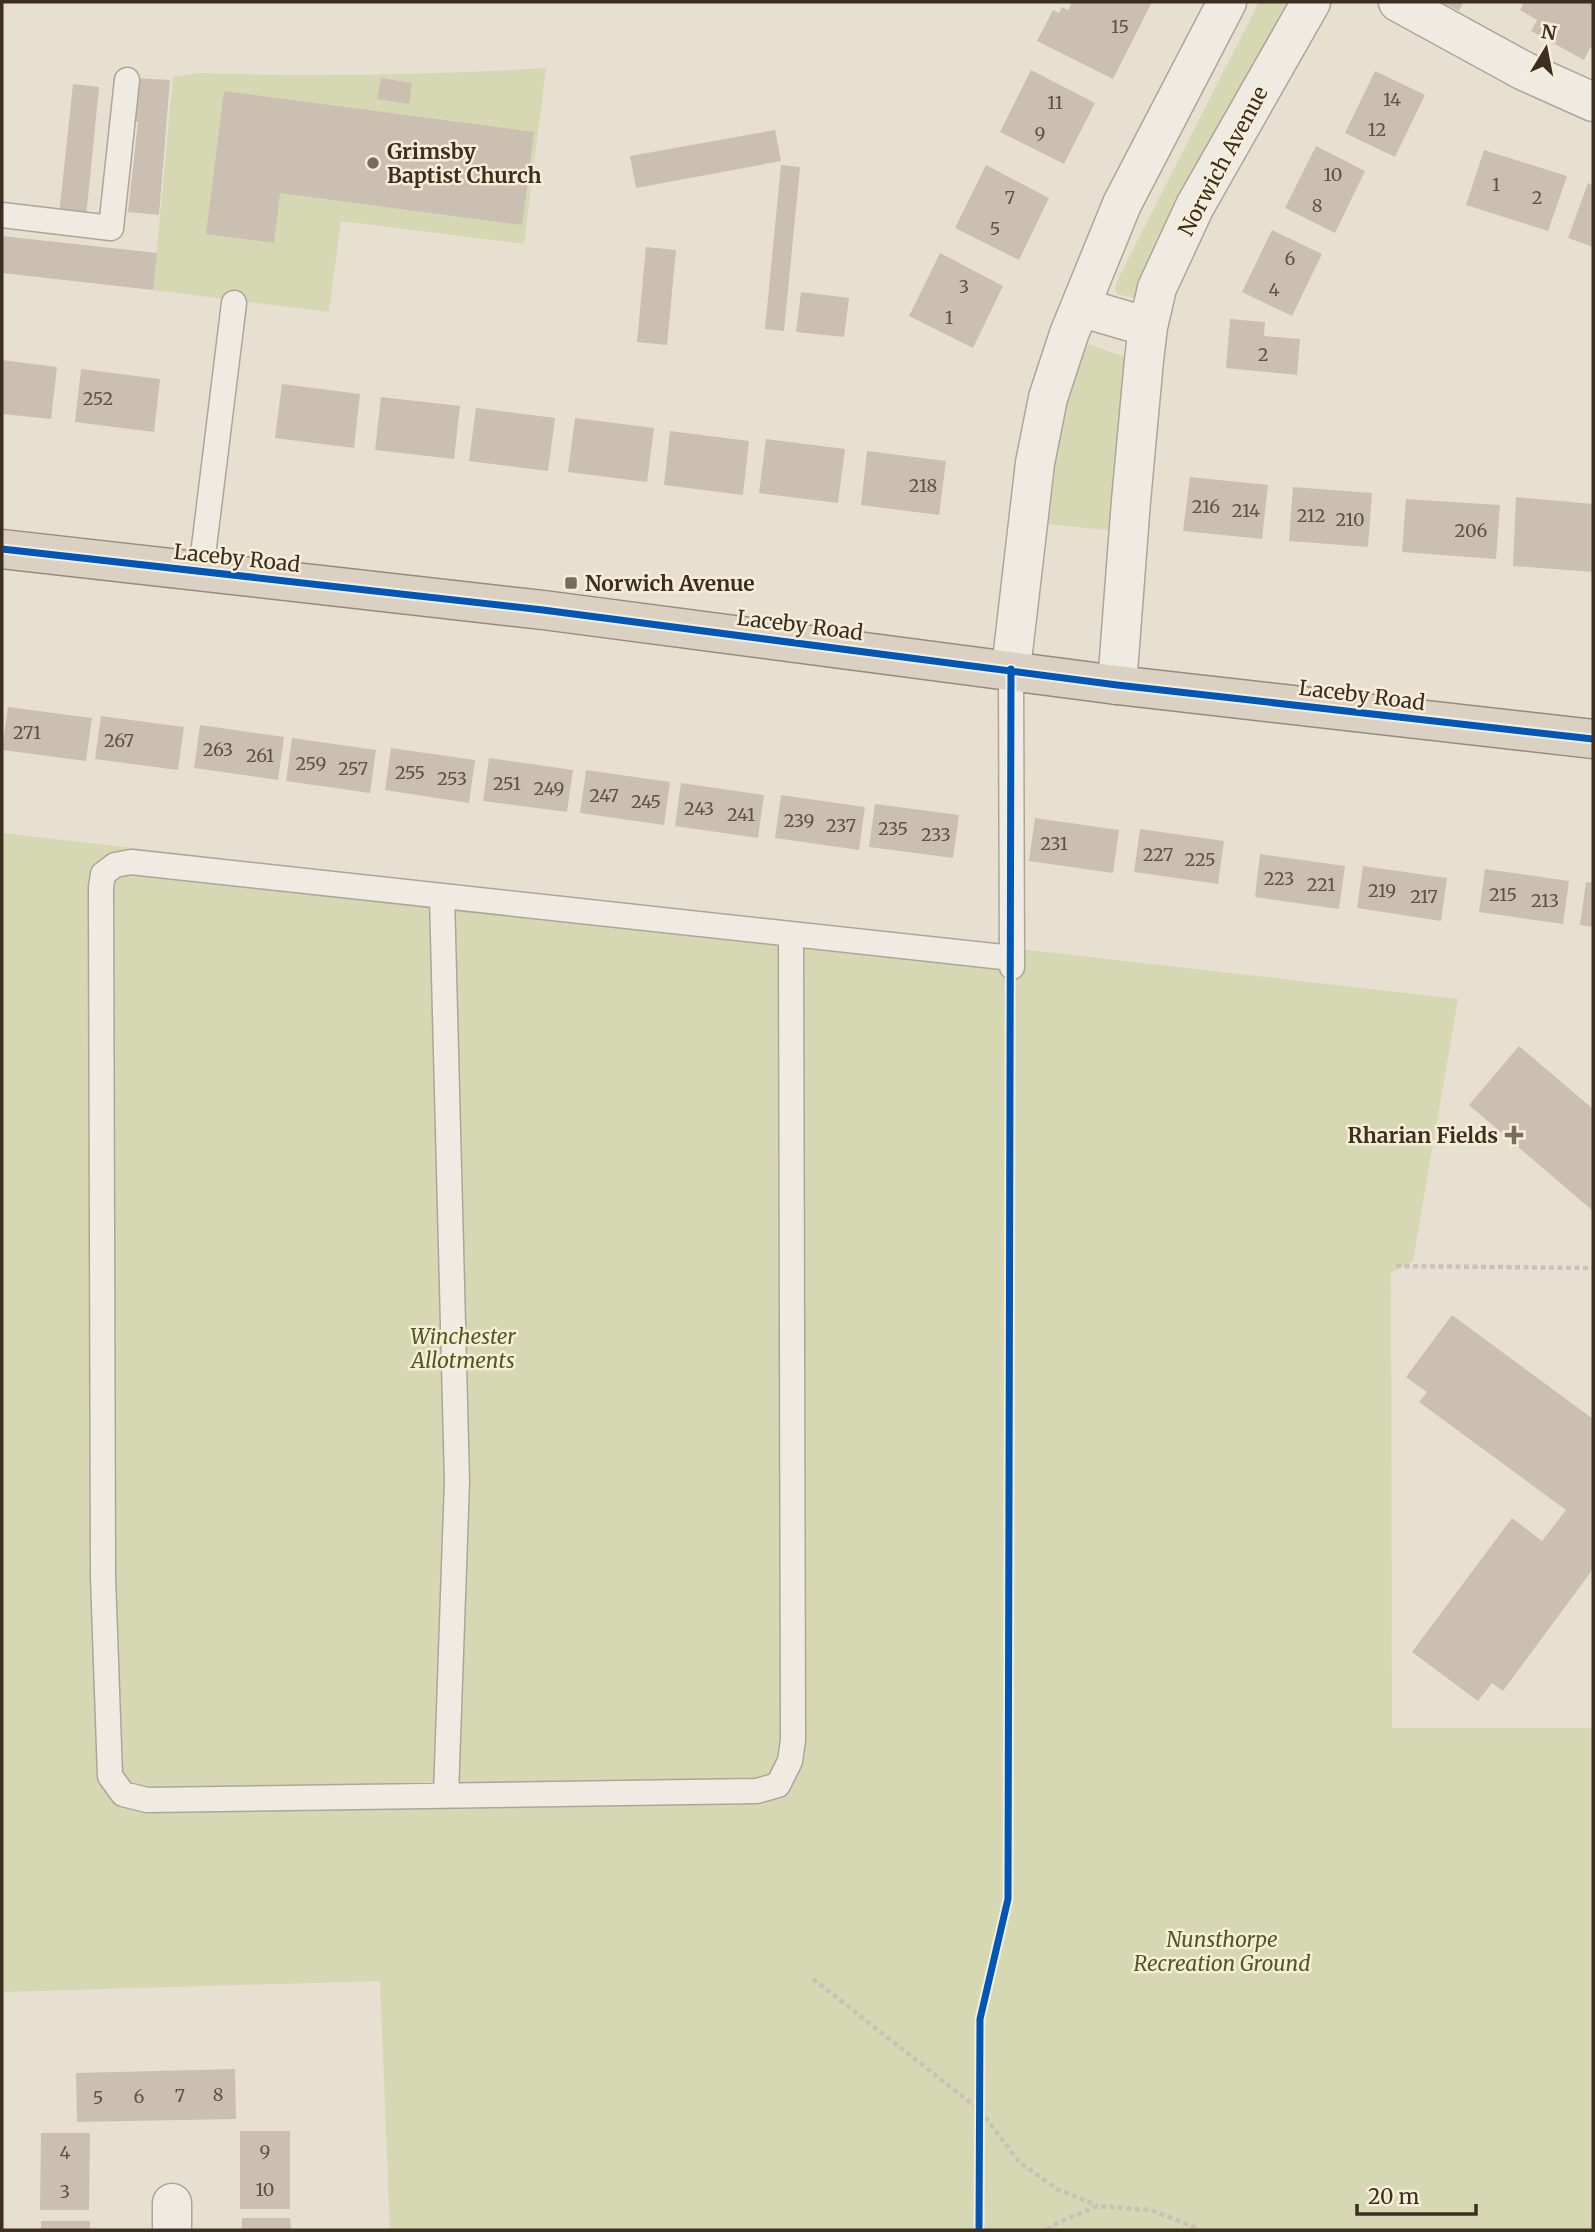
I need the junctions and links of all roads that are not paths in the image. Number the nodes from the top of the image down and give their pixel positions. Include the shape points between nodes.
1 (1227, 2) edge
2 (1311, 2) edge
3 (1398, 2) edge
4 (127, 80) dead end
5 (1593, 102) edge
6 (2, 215) edge
7 (234, 303) dead end
8 (1080, 307) junction
9 (1148, 327) junction
10 (2, 549) edge
11 (201, 571) junction
12 (1011, 669) junction
13 (1117, 685) junction
14 (1593, 739) edge
15 (442, 896) junction
16 (791, 934) junction
17 (446, 1796) junction

1 - 8 street via 1122,204
2 - 9 street, Norwich Avenue via 1195,206 1157,288
3 - 5 street via 1524,71
4 - 6 lane via 111,228
7 - 11 lane
8 - 9 street
8 - 12 street via 1048,398 1038,450
9 - 13 street, Norwich Avenue
10 - 11 highway, Laceby Road
11 - 12 highway, Laceby Road
12 - 13 highway, Laceby Road
12 - 16 lane via 1012,963
13 - 14 highway, Laceby Road
15 - 16 lane
15 - 17 lane via 457,1481
15 - 17 lane via 131,862 115,865 103,874 103,1577 110,1776 122,1794 147,1800
16 - 17 lane via 790,1761 778,1785 757,1791

